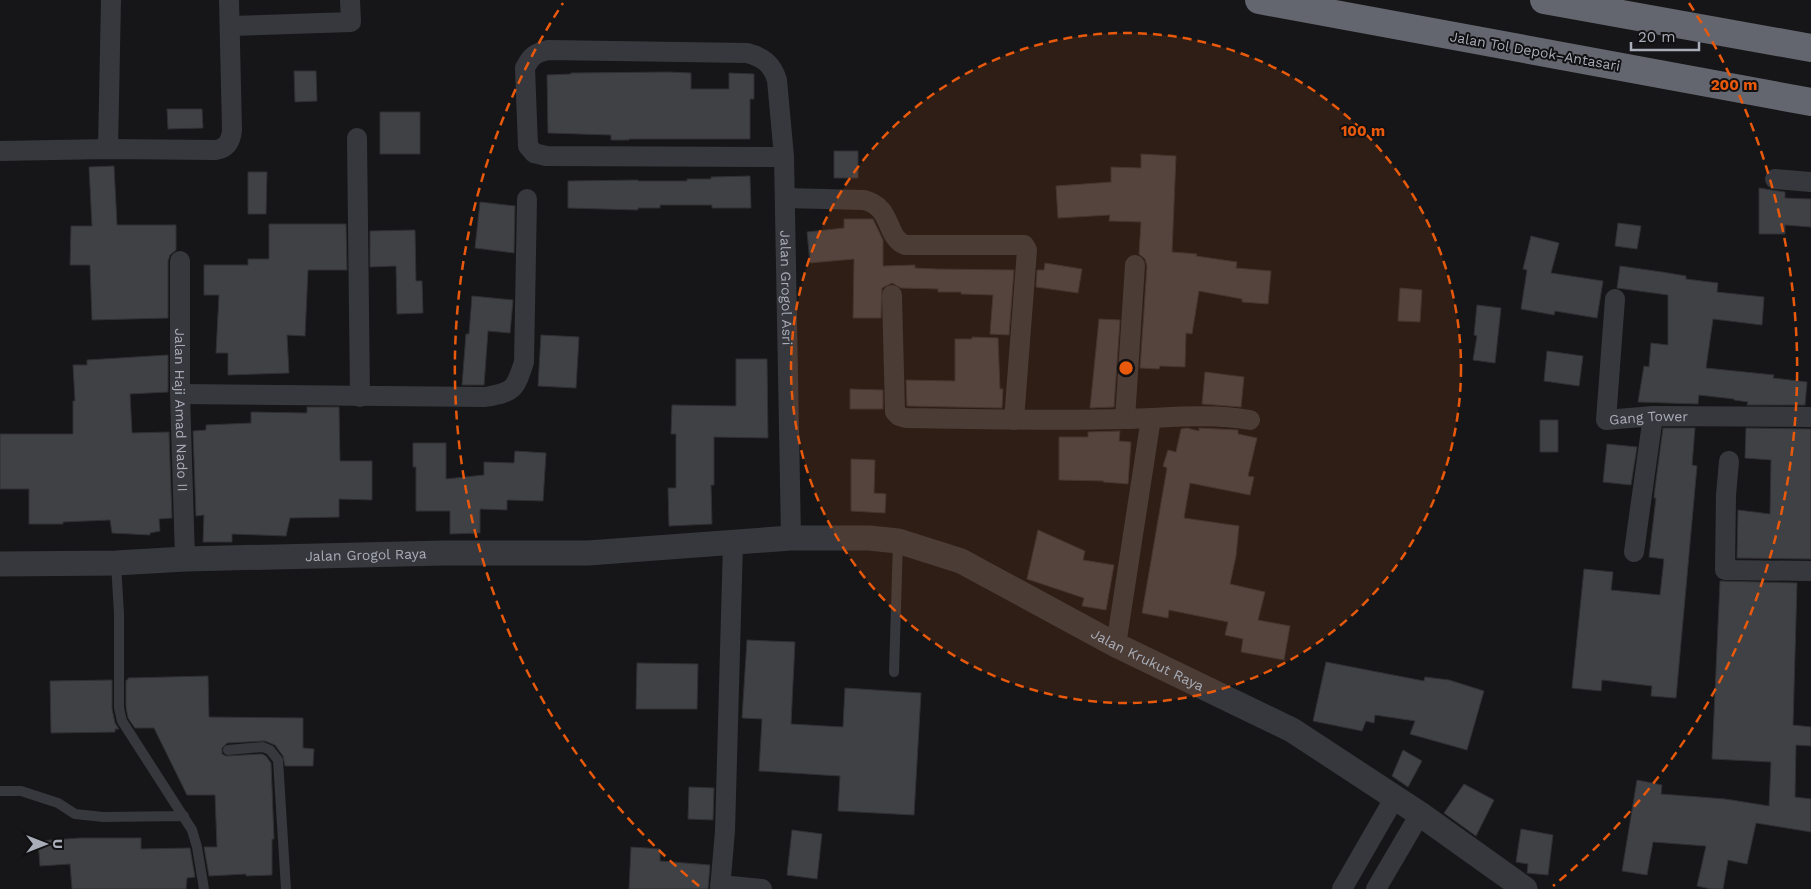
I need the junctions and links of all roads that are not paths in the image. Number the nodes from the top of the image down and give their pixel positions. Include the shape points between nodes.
1 (110, 0) edge
2 (229, 0) edge
3 (350, 0) edge
4 (1259, 0) edge
5 (1544, 0) edge
6 (230, 26) junction
7 (1811, 48) edge
8 (1811, 102) edge
9 (357, 138) dead end
10 (108, 149) junction
11 (0, 151) edge
12 (784, 157) junction
13 (1775, 179) dead end
14 (1811, 182) edge
15 (527, 198) dead end
16 (785, 198) junction
17 (180, 261) dead end
18 (1135, 265) dead end
19 (892, 295) dead end
20 (1615, 299) dead end
21 (180, 394) junction
22 (360, 397) junction
23 (1653, 416) junction
24 (1811, 417) edge
25 (1151, 418) junction
26 (1125, 419) junction
27 (1014, 420) junction
28 (1250, 420) dead end
29 (1729, 460) dead end
30 (792, 538) junction
31 (733, 542) junction
32 (898, 542) junction
33 (1634, 552) dead end
34 (185, 558) junction
35 (0, 564) edge
36 (1811, 571) edge
37 (117, 572) junction
38 (1116, 645) junction
39 (894, 672) dead end
40 (228, 750) dead end
41 (0, 791) edge
42 (1395, 797) junction
43 (1420, 814) junction
44 (184, 816) junction
45 (720, 887) edge
46 (204, 889) edge
47 (286, 889) edge
48 (762, 889) edge
49 (1342, 889) edge
50 (1376, 889) edge
51 (1526, 889) edge

1 - 10 street
2 - 6 street
3 - 6 street via 351,22
4 - 8 highway, Jalan Tol Depok–Antasari
5 - 7 highway
6 - 10 street via 232,130 228,144 216,150
9 - 22 street
10 - 11 street
12 - 12 street, Jalan Grogol Asri via 777,80 774,69 757,56 746,53 548,50 537,52 526,68 528,146 534,152 546,156
12 - 16 street, Jalan Grogol Asri
13 - 14 street
15 - 22 street via 524,362 518,381 507,393 485,397
16 - 27 street via 872,202 883,212 899,243 905,245 1024,245 1027,250
16 - 30 street, Jalan Grogol Asri
17 - 21 street, Jalan Haji Amad Nado II
18 - 26 street
19 - 27 street via 895,412 906,418
20 - 23 street, Gang Tower via 1606,420
21 - 22 street
21 - 34 street, Jalan Haji Amad Nado II
23 - 24 street, Gang Tower
23 - 33 street
25 - 26 street
25 - 28 street via 1205,415
25 - 38 street
26 - 27 street
29 - 36 street via 1725,570
30 - 31 street, Jalan Krukut Raya
30 - 32 street, Jalan Krukut Raya via 869,538
31 - 34 street, Jalan Grogol Raya via 588,553
31 - 45 street via 725,831
32 - 38 street, Jalan Krukut Raya via 961,561
32 - 39 lane
34 - 37 street, Jalan Grogol Raya
35 - 37 street, Jalan Grogol Raya
37 - 44 lane via 119,708 122,722
38 - 42 street, Jalan Krukut Raya via 1292,730
40 - 47 lane via 263,747 278,760
41 - 44 lane via 21,791 76,814
42 - 43 street, Jalan Krukut Raya
42 - 49 street
43 - 50 street
43 - 51 street, Jalan Krukut Raya
44 - 46 lane via 197,847
45 - 48 street

